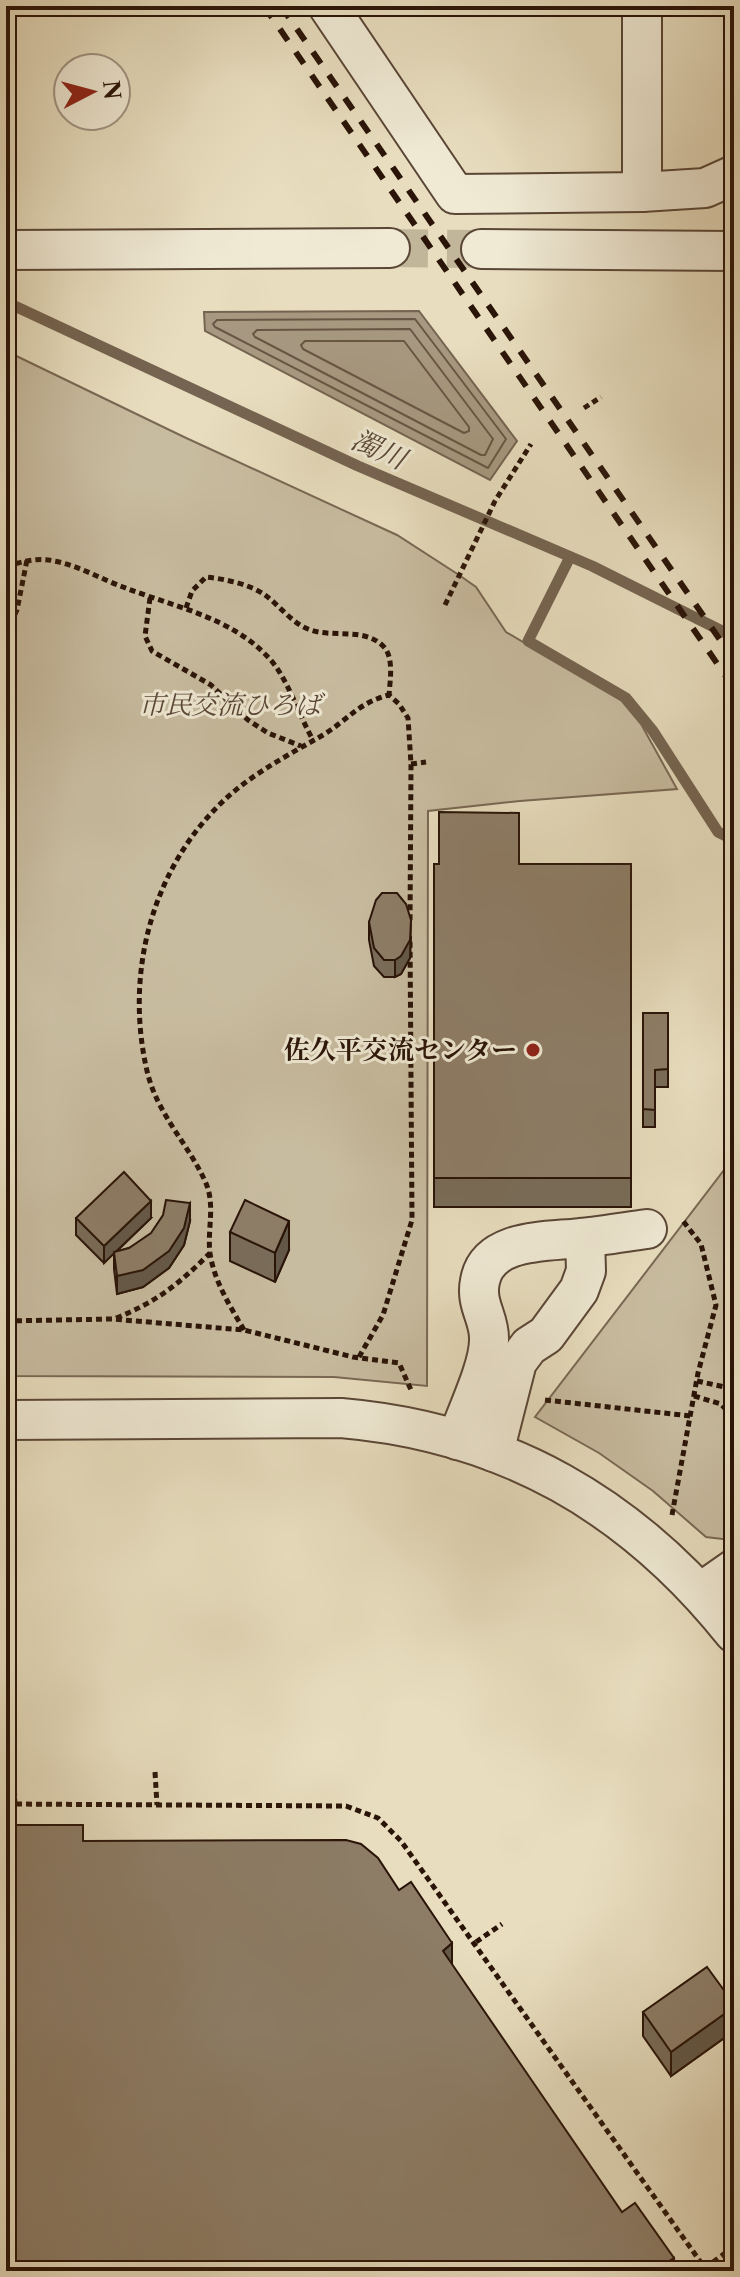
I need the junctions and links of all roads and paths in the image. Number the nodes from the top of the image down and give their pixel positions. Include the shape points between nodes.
1 (328, 6) edge
2 (642, 6) edge
3 (734, 175) edge
4 (642, 192) junction
5 (390, 248) tunnel mouth
6 (481, 249) tunnel mouth
7 (6, 250) edge
8 (734, 251) edge
9 (601, 397) dead end
10 (584, 408) dead end
11 (531, 444) dead end
12 (27, 560) junction
13 (6, 566) edge
14 (150, 598) junction
15 (445, 605) dead end
16 (186, 608) junction
17 (6, 633) edge
18 (389, 695) junction
19 (313, 740) junction
20 (302, 746) junction
21 (426, 762) dead end
22 (411, 764) junction
23 (661, 1221) joint
24 (585, 1238) junction
25 (210, 1253) junction
26 (112, 1319) junction
27 (6, 1321) edge
28 (244, 1330) junction
29 (359, 1357) junction
30 (697, 1381) junction
31 (734, 1389) edge
32 (412, 1392) dead end
33 (694, 1396) junction
34 (503, 1416) junction
35 (691, 1416) junction
36 (6, 1420) edge
37 (457, 1440) junction
38 (494, 1452) junction
39 (734, 1471) edge
40 (672, 1515) dead end
41 (734, 1569) edge
42 (701, 1592) junction
43 (734, 1633) edge
44 (155, 1772) dead end
45 (14, 1779) dead end
46 (6, 1804) edge
47 (15, 1804) junction
48 (157, 1805) junction
49 (502, 1924) dead end
50 (476, 1942) junction
51 (728, 2251) dead end
52 (706, 2269) edge

1 - 4 street via 455,194
2 - 4 street
3 - 4 street via 705,188
5 - 7 street
6 - 8 street
9 - 10 path
11 - 15 path via 495,501
12 - 13 path
12 - 14 path via 55,561
12 - 17 path via 17,610
14 - 16 path
14 - 20 path via 145,636 152,651 211,685 258,727
16 - 18 path via 192,591 206,577 226,579 262,593 304,628 376,640 388,651
16 - 19 path via 232,629 266,654 284,678
18 - 19 path via 369,700
18 - 22 path via 408,718
19 - 20 path
20 - 25 path via 233,793 188,841 150,919 140,965 148,1075 161,1112 205,1181
21 - 22 path
22 - 29 path via 412,1220 383,1315
23 - 24 street
23 - 30 path via 701,1244 716,1305
24 - 34 street via 586,1271 579,1290 546,1335 517,1362
24 - 37 street via 516,1246 494,1257 480,1277 478,1300 489,1340
25 - 26 path via 178,1285
25 - 28 path via 222,1293
26 - 27 path
26 - 28 path
28 - 29 path
29 - 32 path via 399,1363
30 - 31 path
30 - 33 path
33 - 35 path
33 - 39 path via 721,1404 733,1418 726,1456
34 - 35 path via 549,1399
34 - 38 street
35 - 40 path
36 - 37 street via 341,1418
37 - 38 street
38 - 42 street via 542,1471 611,1514 660,1551
41 - 42 street
42 - 43 street
44 - 48 path
45 - 47 path
46 - 47 path
47 - 48 path
48 - 50 path via 346,1806 378,1818
49 - 50 path
50 - 52 path
51 - 52 path

